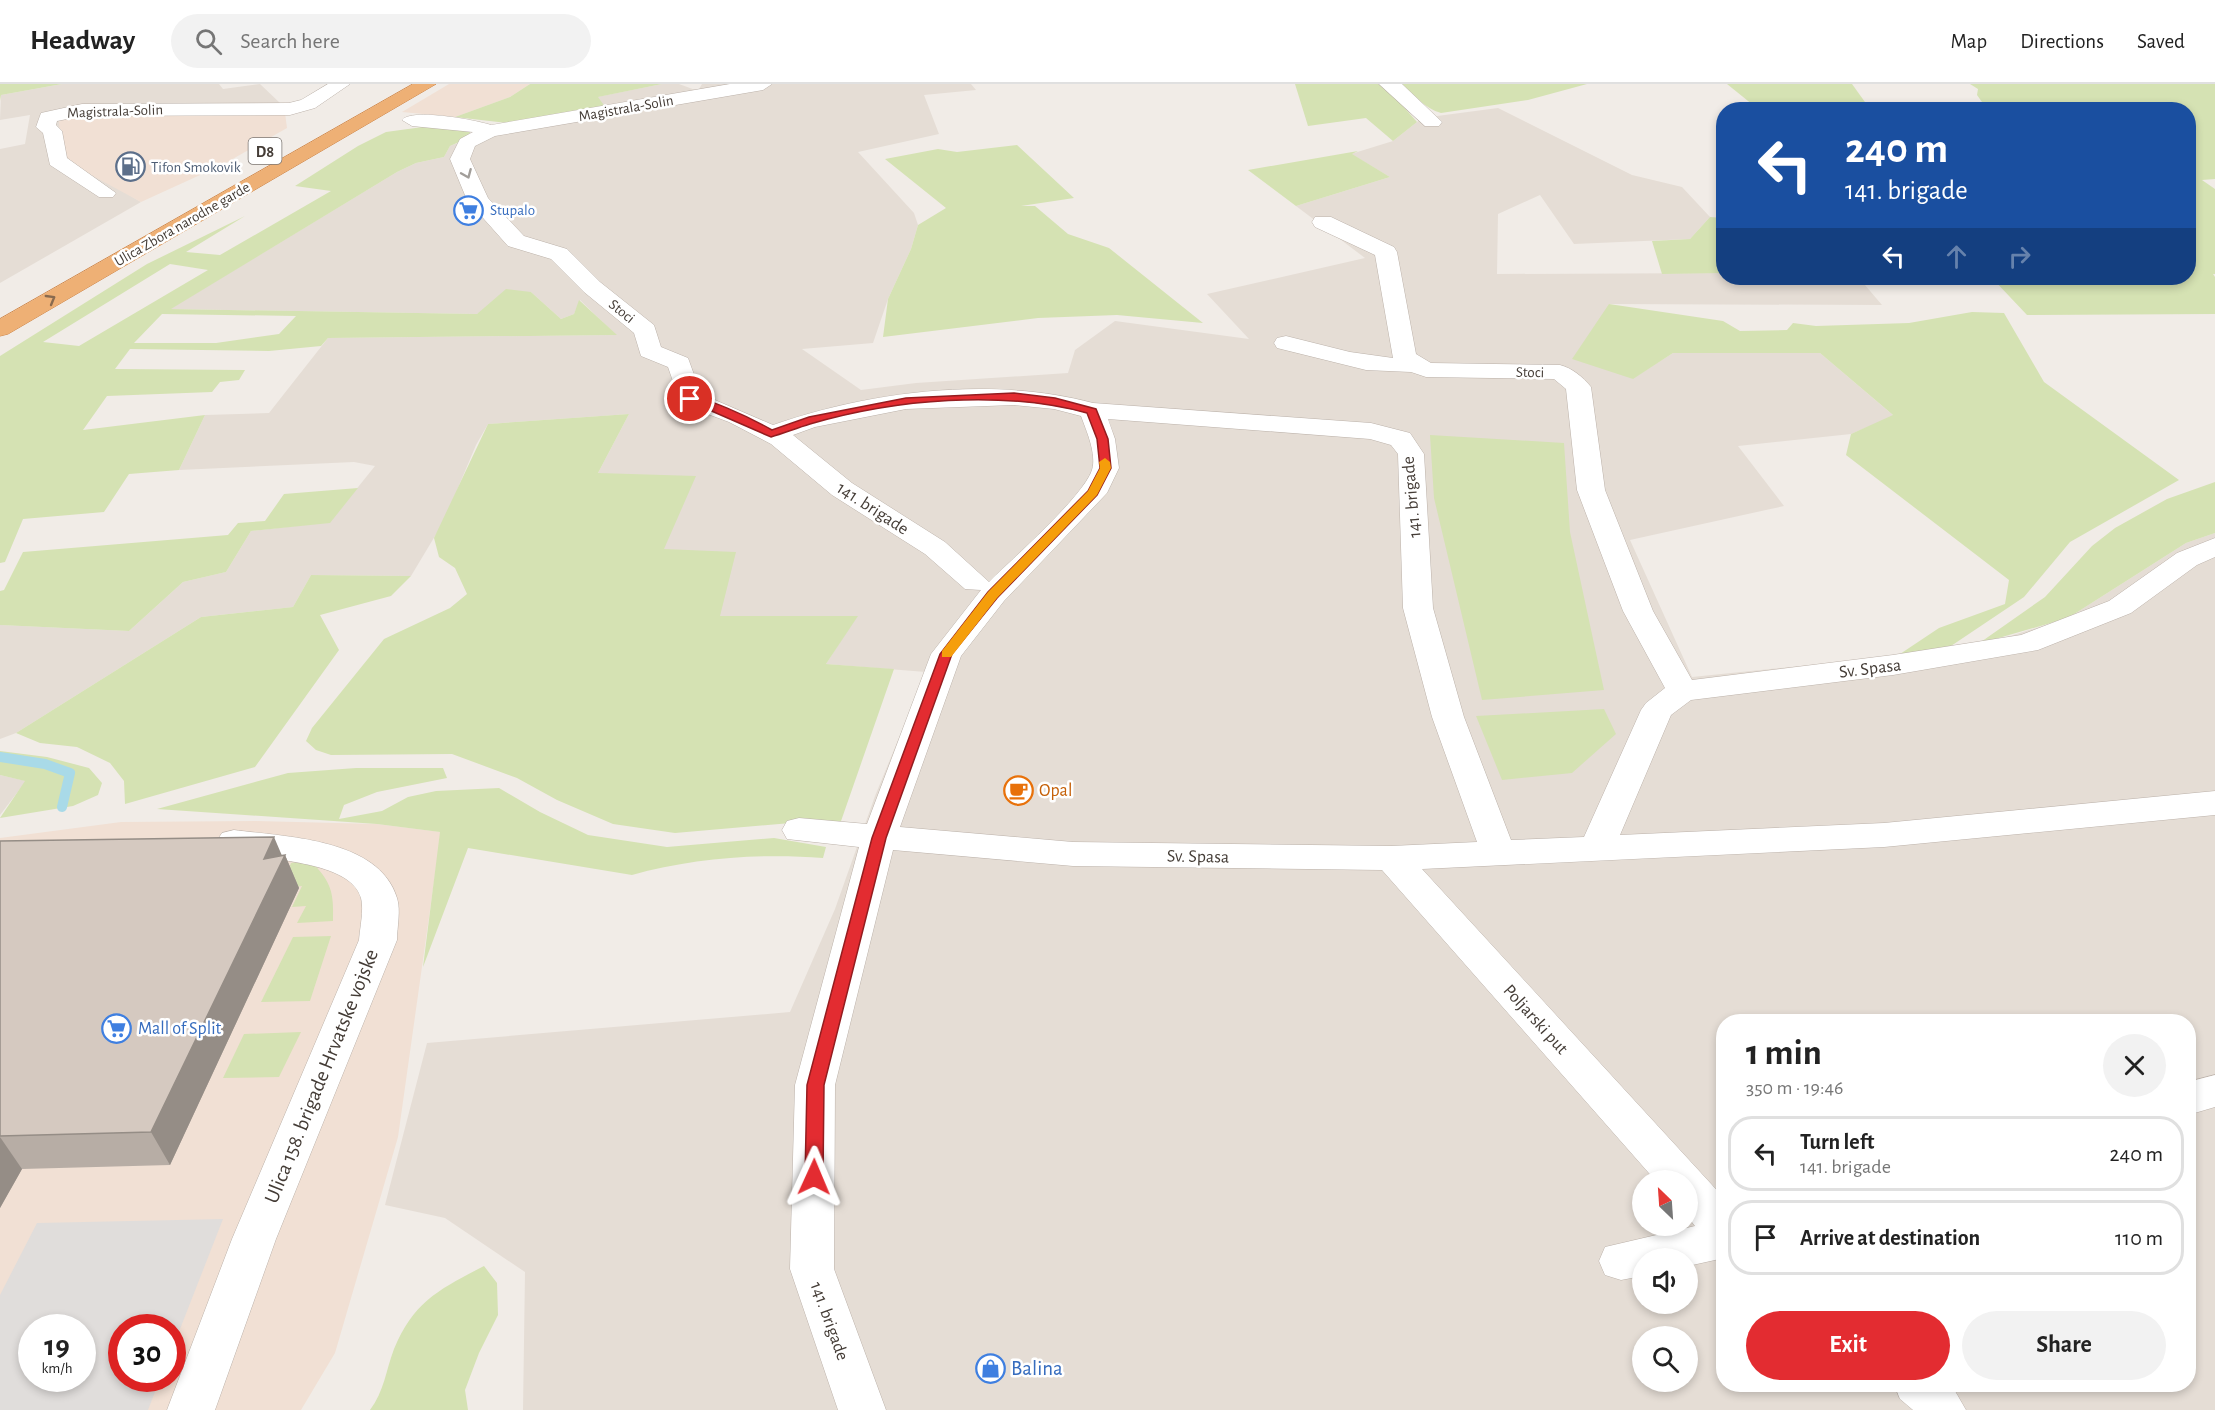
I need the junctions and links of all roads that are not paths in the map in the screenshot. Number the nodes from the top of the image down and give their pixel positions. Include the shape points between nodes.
1 (341, 84) edge
2 (427, 84) edge
3 (763, 84) edge
4 (1388, 84) edge
5 (412, 120) joint
6 (1432, 122) dead end
7 (489, 131) junction
8 (297, 159) junction
9 (106, 193) dead end
10 (1323, 222) dead end
11 (560, 254) joint
12 (0, 329) edge
13 (1286, 343) dead end
14 (1415, 364) junction
15 (690, 399) joint
16 (1092, 411) junction
17 (771, 434) junction
18 (2215, 547) edge
19 (975, 583) dead end
20 (1682, 691) junction
21 (2215, 803) edge
22 (799, 830) dead end
23 (879, 838) junction
24 (201, 844) edge
25 (1597, 848) junction
26 (1499, 855) junction
27 (1391, 858) junction
28 (2215, 1091) edge
29 (2196, 1097) edge
30 (1672, 1170) edge
31 (1698, 1199) edge
32 (1716, 1219) edge
33 (1716, 1241) edge
34 (1621, 1261) dead end
35 (1926, 1392) edge
36 (191, 1410) edge
37 (862, 1410) edge
38 (1942, 1410) edge

1 - 9 street, Magistrala-Solin via 308,104 290,109 82,110 48,117 46,127 52,130 57,161
2 - 8 highway, Ulica Zbora narodne garde / D8
3 - 7 street, Magistrala-Solin
4 - 6 street
5 - 7 street, Magistrala-Solin via 473,125
5 - 8 highway via 374,129
7 -> 11 street, Magistrala-Solin via 467,143 460,159 478,200 516,241
12 -> 8 highway, Ulica Zbora narodne garde / D8
10 - 14 street via 1386,252 1404,358
11 - 15 street, Stoci via 592,287 646,330 650,351 679,363
13 - 14 street, Stoci via 1362,363
14 - 20 street, Stoci via 1426,370 1560,372 1578,387 1591,490 1638,611
15 - 17 street, 141. brigade
16 - 17 street, 141. brigade via 1055,401 1014,397 906,401 809,421
16 - 23 street, 141. brigade via 1102,439 1106,468 1093,493 993,595 946,654
16 - 26 street, 141. brigade via 1371,430 1401,439 1411,454 1418,608 1448,717
17 - 19 street, 141. brigade via 842,489 935,548
18 - 20 street, Sv. Spasa via 2187,559 2120,607 2027,643 1893,665
20 - 25 street via 1657,710
21 - 25 street, Sv. Spasa via 1884,835
22 - 23 street, Sv. Spasa
23 - 27 street, Sv. Spasa via 1073,854
23 - 37 street, 141. brigade via 815,1085 812,1269
24 - 36 street, Ulica 158. brigade Hrvatske vojske via 234,842 337,859 363,871 379,897 378,940 254,1239
25 - 26 street, Sv. Spasa
26 - 27 street, Sv. Spasa
27 - 30 street, Poljarski put
28 - 29 street
31 - 32 street
33 - 34 street
35 - 38 street

